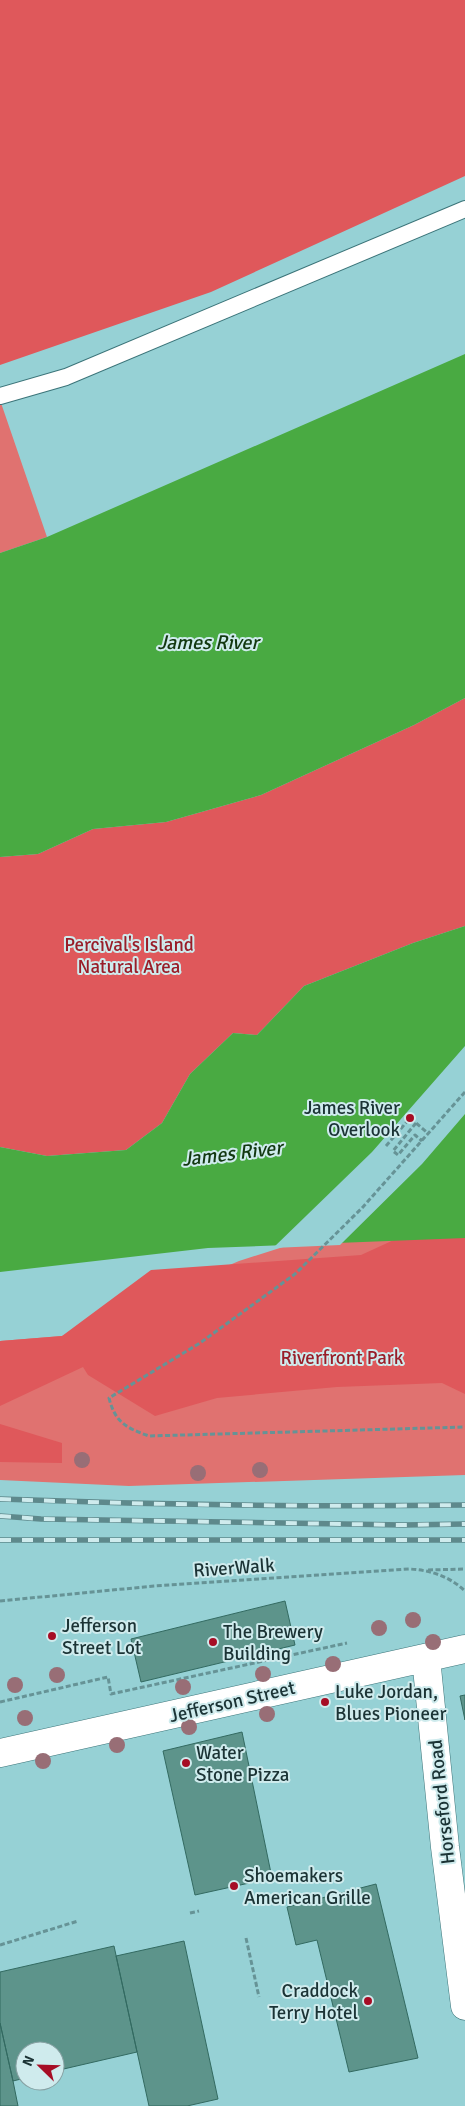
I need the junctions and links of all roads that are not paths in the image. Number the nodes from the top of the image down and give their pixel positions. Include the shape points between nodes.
1 (465, 209) edge
2 (0, 396) edge
3 (465, 1649) edge
4 (426, 1658) junction
5 (0, 1753) edge
6 (465, 2006) edge

1 - 2 lane via 66,378
3 - 4 street, Jefferson Street
4 - 5 street, Jefferson Street
4 - 6 street, Horseford Road

